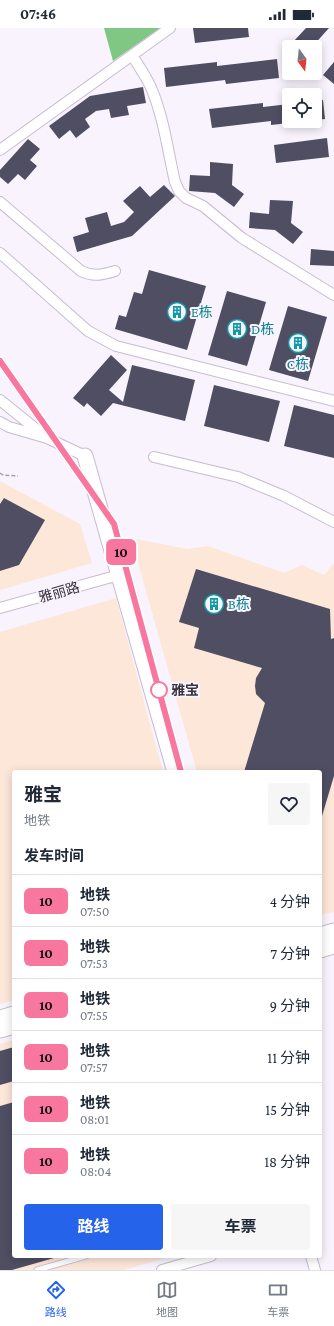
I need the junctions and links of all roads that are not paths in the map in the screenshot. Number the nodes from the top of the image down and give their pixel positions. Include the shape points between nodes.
1 (170, 28) edge
2 (132, 55) junction
3 (0, 150) edge
4 (0, 202) edge
5 (0, 253) edge
6 (115, 271) dead end
7 (334, 295) edge
8 (0, 400) edge
9 (334, 401) edge
10 (0, 422) edge
11 (47, 438) junction
12 (85, 456) joint
13 (154, 457) dead end
14 (334, 522) edge
15 (119, 575) junction
16 (0, 608) edge
17 (174, 770) edge
18 (334, 931) edge
19 (322, 934) edge
20 (334, 946) edge
21 (322, 949) edge
22 (12, 1015) edge
23 (0, 1018) edge
24 (12, 1027) edge
25 (0, 1030) edge
26 (79, 1258) edge
27 (204, 1258) edge
28 (312, 1258) edge
29 (37, 1270) edge
30 (162, 1270) edge
31 (315, 1270) edge

1 - 2 street
2 - 3 street
2 - 7 street via 144,74 159,110 179,191 186,198 203,206 242,238
4 - 6 street via 81,271 98,276
5 - 9 street via 88,331 116,346
8 - 11 street
10 - 11 street
11 - 12 street
12 - 15 street
13 - 14 street via 238,477 284,496
15 - 16 street, 雅丽路
15 - 17 street
18 - 19 street
20 - 21 street
22 - 23 street
24 - 25 street
26 - 29 lane
27 - 30 street
28 - 31 street

